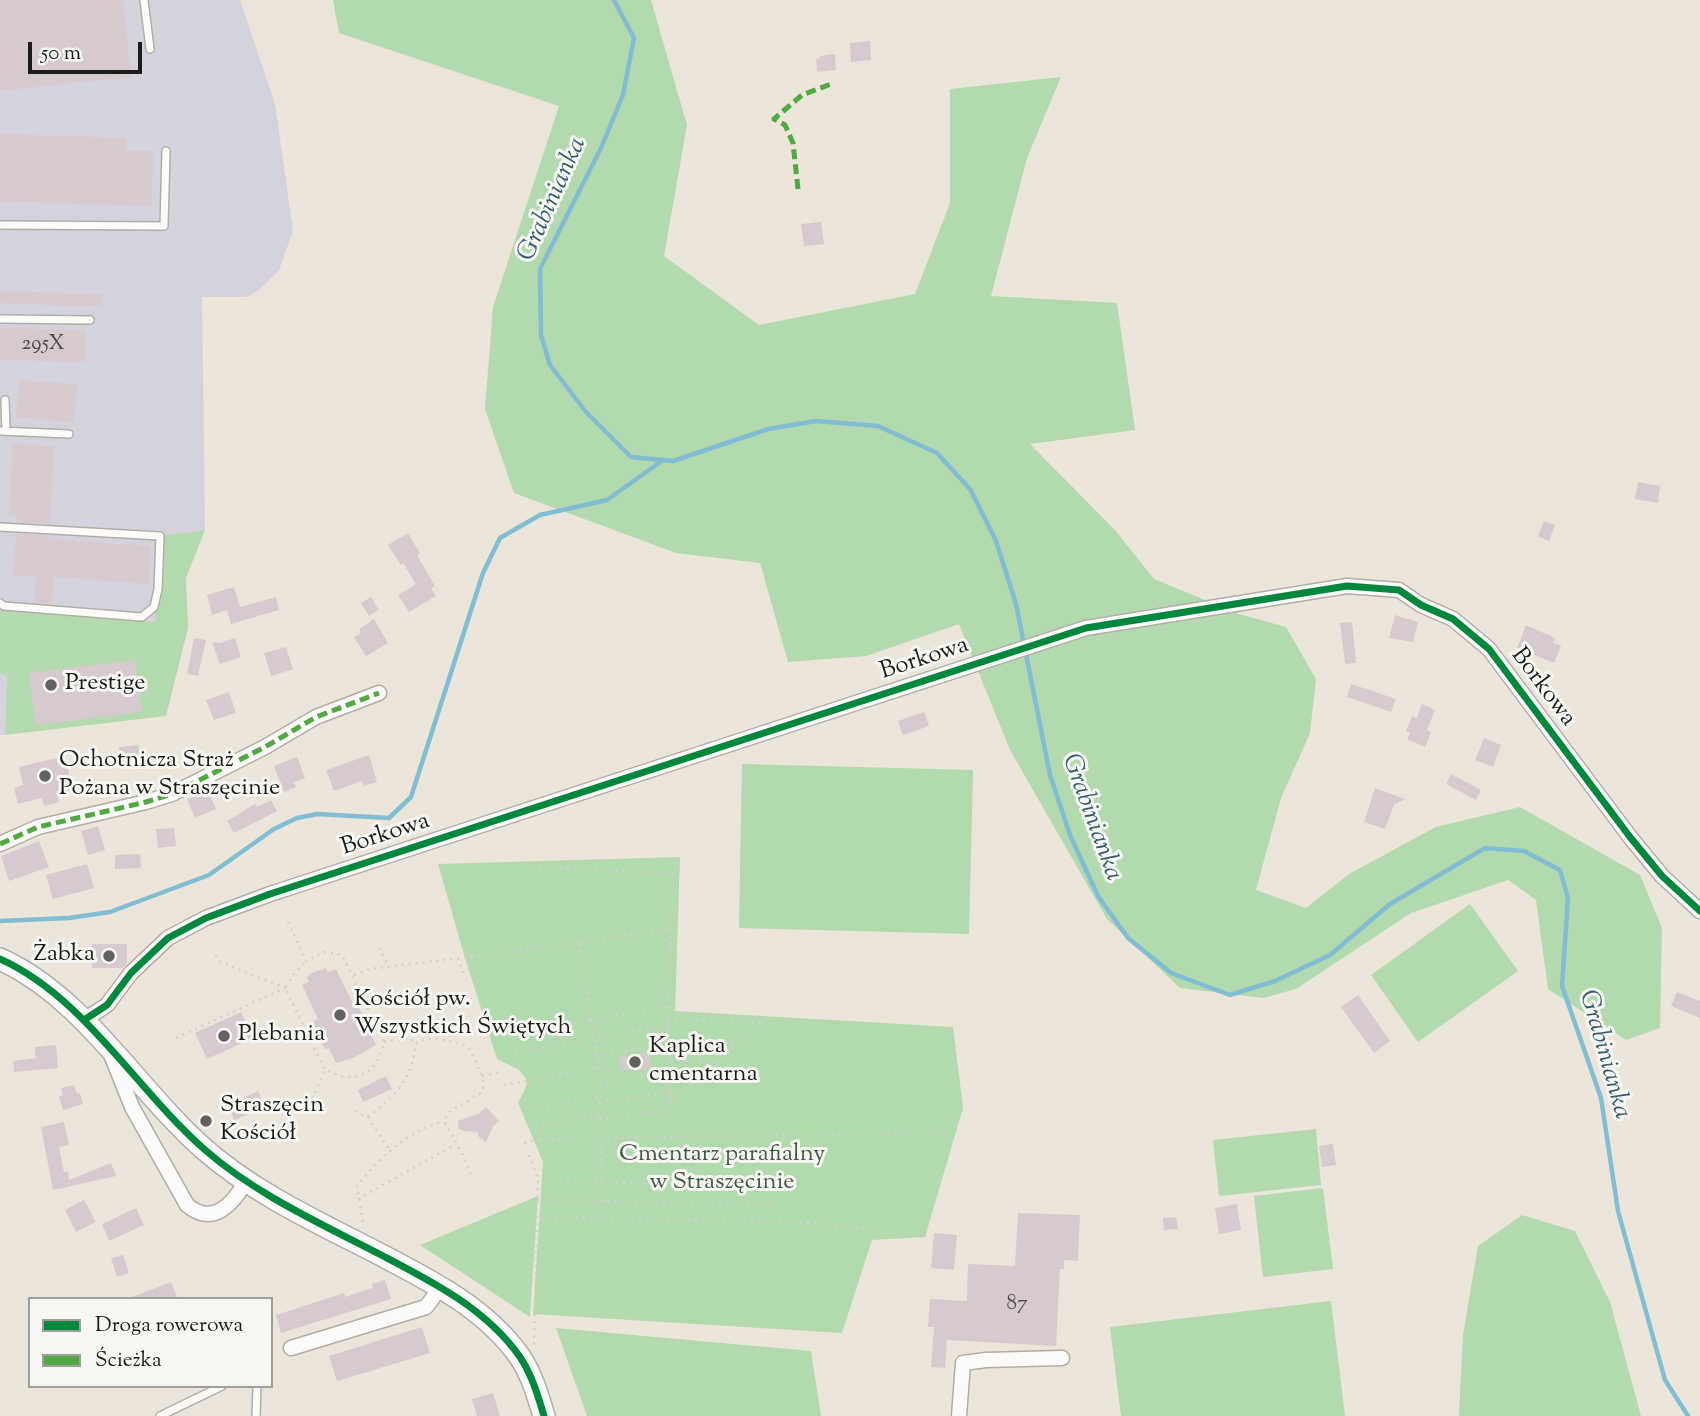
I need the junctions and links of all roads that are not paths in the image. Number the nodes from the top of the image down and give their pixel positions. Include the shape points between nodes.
1 (144, 0) edge
2 (150, 49) dead end
3 (166, 150) dead end
4 (0, 225) edge
5 (0, 319) edge
6 (90, 320) dead end
7 (5, 400) dead end
8 (3, 431) edge
9 (69, 434) dead end
10 (0, 527) edge
11 (0, 603) edge
12 (379, 693) dead end
13 (0, 844) edge
14 (1700, 912) edge
15 (0, 959) edge
16 (84, 1020) junction
17 (109, 1049) junction
18 (246, 1181) junction
19 (441, 1287) junction
20 (291, 1348) dead end
21 (1062, 1358) dead end
22 (218, 1388) edge
23 (257, 1388) edge
24 (160, 1416) edge
25 (256, 1416) edge
26 (544, 1416) edge
27 (959, 1416) edge

1 - 2 lane
3 - 4 lane via 164,226
5 - 6 lane
7 - 8 lane
8 - 9 lane
10 - 11 lane via 160,536 154,607 142,617
12 - 13 street via 316,717 172,794 38,827
14 - 16 street, Borkowa via 1630,837 1489,649 1453,619 1399,590 1348,586 1086,628 332,873 205,918 167,938 107,1005
15 - 16 street via 43,983
16 - 17 street
17 - 18 street via 190,1136
17 - 18 street via 132,1107 187,1205 199,1213 219,1212
18 - 19 street
19 - 20 street via 426,1307
19 - 26 street via 497,1330 521,1359
21 - 27 street via 963,1363
22 - 24 lane
23 - 25 lane

